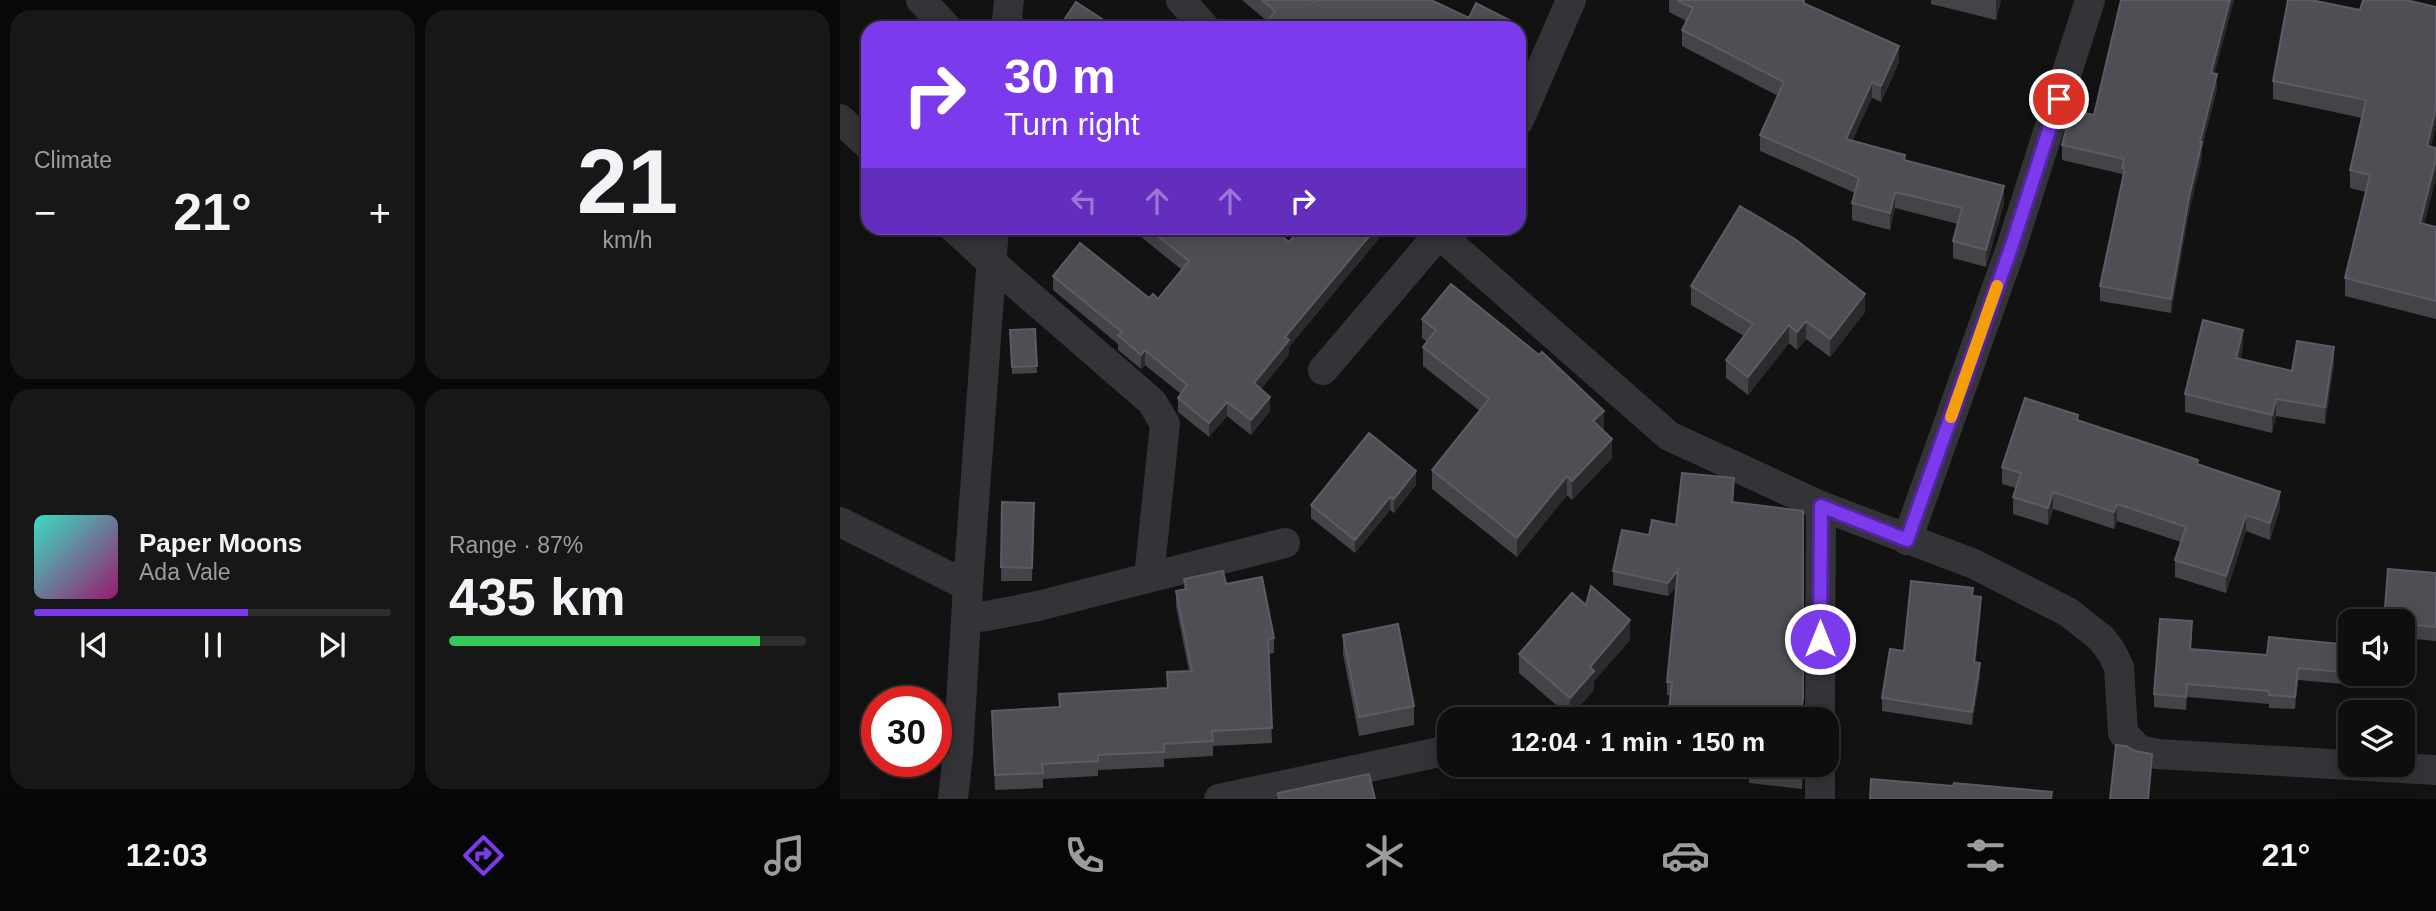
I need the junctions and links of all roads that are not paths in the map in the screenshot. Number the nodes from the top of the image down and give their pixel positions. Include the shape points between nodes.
1 (921, 0) edge
2 (1009, 0) edge
3 (1181, 0) edge
4 (1571, 0) edge
5 (2090, 0) edge
6 (940, 21) edge
7 (1007, 21) edge
8 (1199, 21) edge
9 (1526, 104) edge
10 (840, 119) edge
11 (861, 138) edge
12 (962, 235) edge
13 (993, 235) edge
14 (1434, 235) edge
15 (1444, 235) edge
16 (992, 263) junction
17 (1323, 370) dead end
18 (1821, 506) junction
19 (840, 522) edge
20 (1907, 540) junction
21 (1285, 543) dead end
22 (1149, 577) junction
23 (968, 586) junction
24 (966, 618) junction
25 (1820, 707) edge
26 (1437, 753) edge
27 (2436, 770) edge
28 (1820, 777) edge
29 (953, 799) edge
30 (1219, 799) edge
31 (1820, 799) edge

1 - 6 street
2 - 7 street
3 - 8 street
4 - 9 street
5 - 20 street via 2011,248
10 - 11 street
12 - 16 street
13 - 16 street
14 - 17 street
15 - 18 street via 1669,436
16 - 22 street via 1152,402 1165,424
16 - 23 street
18 - 20 street
18 - 25 street
19 - 23 street
20 - 27 street via 1974,564 2041,597 2101,638 2119,667 2123,733 2139,750
21 - 22 street
22 - 24 street via 1038,606
23 - 24 street
24 - 29 street
26 - 30 street
28 - 31 street

